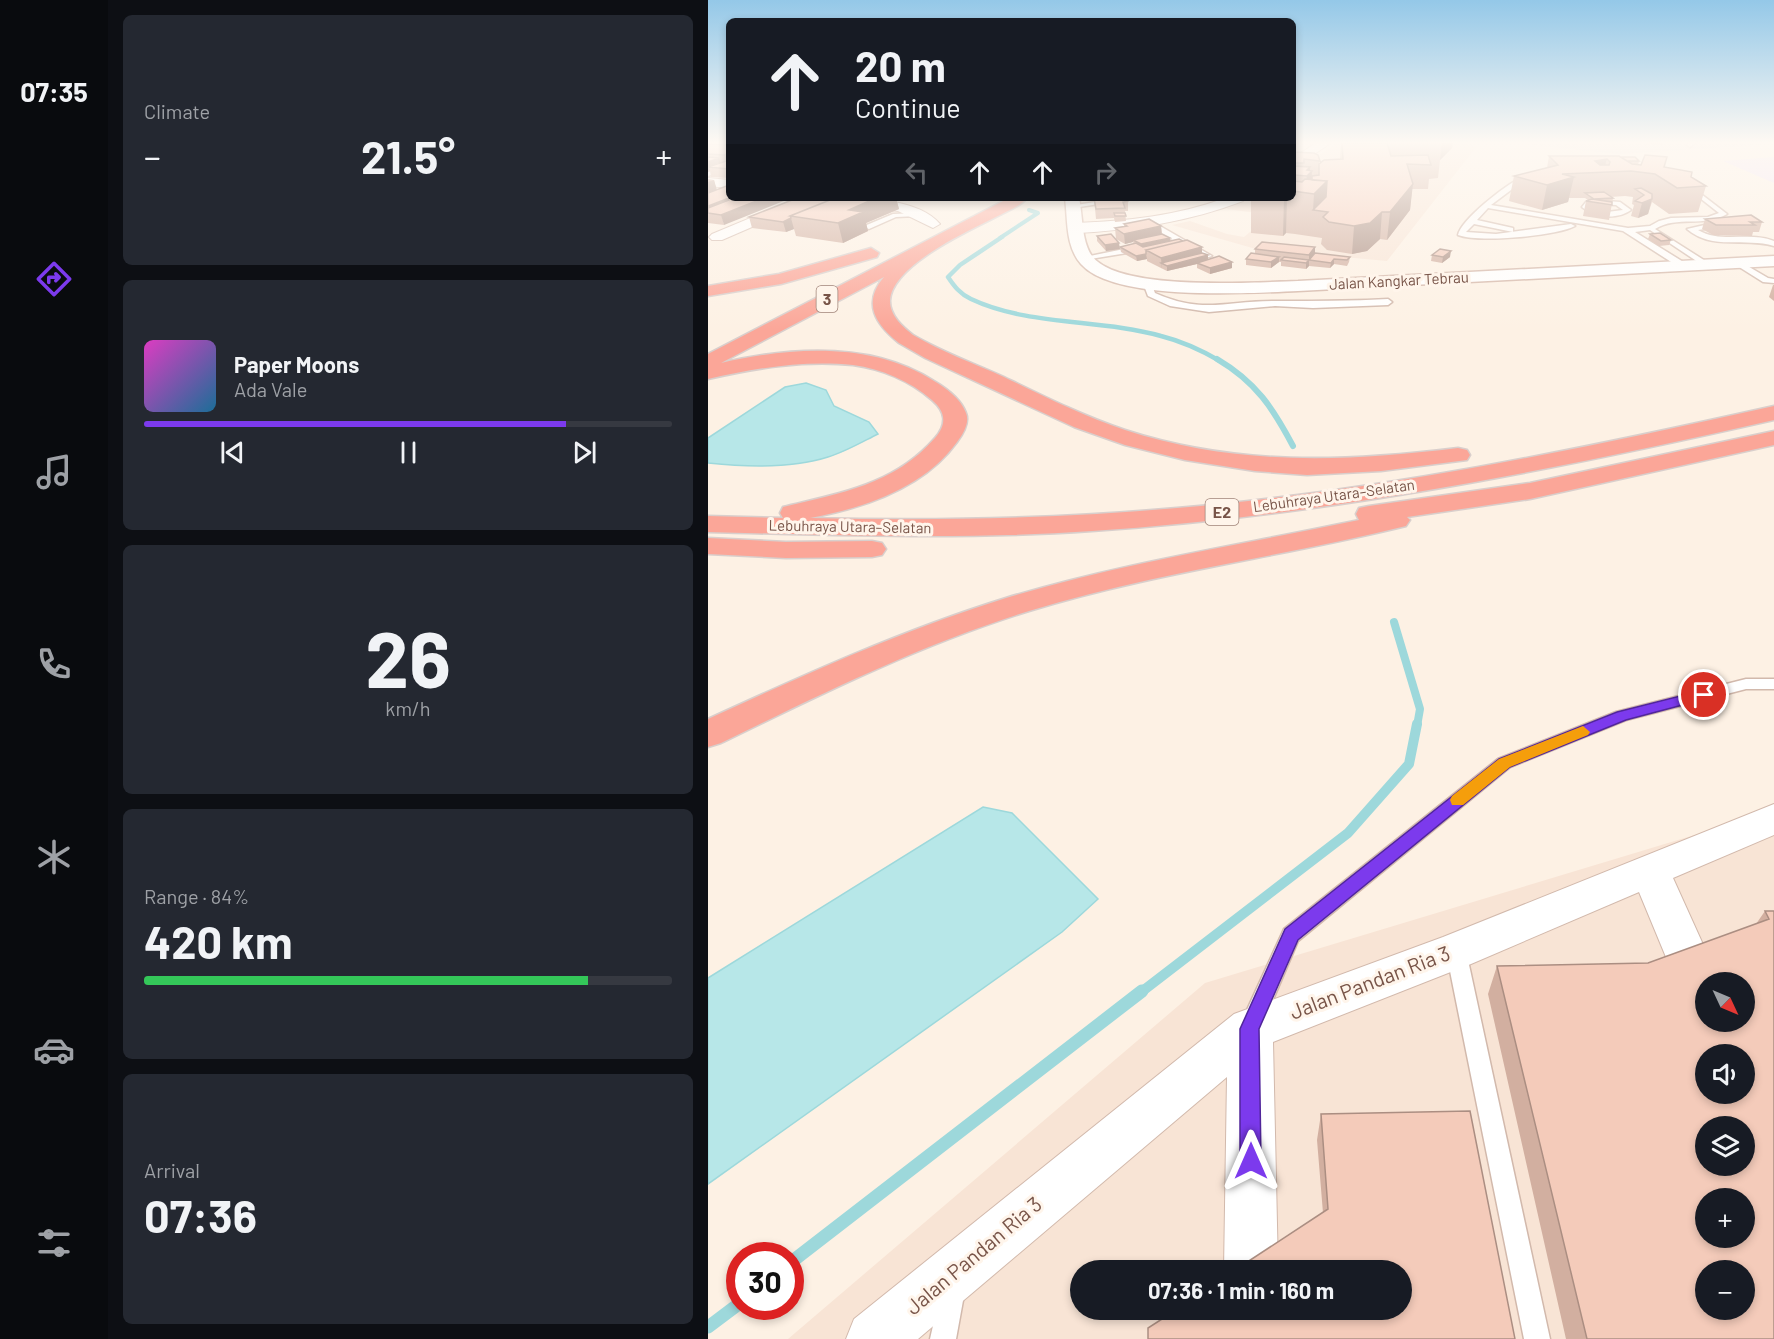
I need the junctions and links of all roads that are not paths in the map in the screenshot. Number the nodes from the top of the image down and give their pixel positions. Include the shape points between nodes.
1 (790, 205) edge
2 (889, 205) edge
3 (993, 205) edge
4 (1070, 205) edge
5 (1218, 205) edge
6 (1585, 205) edge
7 (1624, 205) edge
8 (1713, 205) edge
9 (1487, 206) joint
10 (1579, 210) edge
11 (1589, 210) junction
12 (1569, 211) edge
13 (960, 212) dead end
14 (1479, 214) junction
15 (1490, 216) dead end
16 (1548, 217) junction
17 (1471, 221) junction
18 (929, 223) junction
19 (1150, 224) junction
20 (1534, 224) dead end
21 (1586, 224) junction
22 (1718, 225) edge
23 (866, 227) edge
24 (1076, 228) junction
25 (1556, 228) junction
26 (1652, 228) junction
27 (1620, 230) junction
28 (1525, 232) junction
29 (912, 234) dead end
30 (717, 237) dead end
31 (1774, 244) edge
32 (1124, 251) edge
33 (1661, 252) junction
34 (1208, 256) edge
35 (1084, 258) junction
36 (1682, 258) junction
37 (1774, 261) edge
38 (1738, 263) junction
39 (1774, 281) edge
40 (1147, 283) junction
41 (708, 291) edge
42 (800, 292) dead end
43 (1388, 302) dead end
44 (708, 362) edge
45 (708, 373) edge
46 (1774, 413) edge
47 (1728, 424) junction
48 (1774, 438) edge
49 (1530, 491) junction
50 (708, 522) edge
51 (708, 546) edge
52 (1774, 684) edge
53 (708, 734) edge
54 (1774, 819) edge
55 (1650, 871) junction
56 (1456, 951) junction
57 (1695, 976) edge
58 (1250, 1029) junction
59 (1252, 1260) edge
60 (955, 1271) junction
61 (874, 1339) edge
62 (943, 1339) edge
63 (1538, 1339) edge

1 - 30 street
2 - 18 street via 902,207
3 - 18 highway, 3
4 - 24 street
5 - 19 street
6 - 11 lane
7 - 11 lane via 1628,210 1612,214
8 - 26 lane via 1724,214 1709,219 1661,222
9 - 14 lane
9 - 16 lane
10 - 11 lane
12 - 16 lane
13 - 18 highway, 3
14 - 15 lane
14 - 17 lane
16 - 21 lane
17 - 28 lane
17 - 28 lane via 1461,233 1464,236
18 - 23 lane via 895,215
18 - 29 highway, 3
18 - 44 highway, 3
18 - 47 highway via 899,271 884,287 881,302 885,319 905,338 1116,434 1182,452 1307,468 1357,468
19 - 24 street
19 - 34 lane
20 - 25 lane
21 - 25 lane
21 - 27 lane
22 - 31 lane via 1691,229 1711,239 1758,239
24 - 35 street
25 - 28 lane
26 - 27 lane
26 - 36 lane
27 - 33 lane via 1632,233
32 - 35 lane
33 - 36 lane
33 - 36 lane
35 - 40 street, Jalan Kangkar Tebrau via 1094,267
36 - 38 street, Jalan Kangkar Tebrau via 1704,264
36 - 40 street, Jalan Kangkar Tebrau via 1236,288
37 - 38 street, Jalan Kangkar Tebrau
38 - 39 lane
40 - 43 lane via 1151,294 1173,303 1209,309 1275,303
41 - 42 highway, 3 via 781,279 877,251
45 - 50 highway via 805,358 865,361 884,365 928,385 948,402 955,414 954,428 925,462 865,495 801,512
46 - 47 highway, Lebuhraya Utara–Selatan / E2
47 - 50 highway, Lebuhraya Utara–Selatan / E2 via 1633,446 1376,491 1204,514 972,529
48 - 49 highway, Lebuhraya Utara–Selatan / E2
49 - 51 highway, Lebuhraya Utara–Selatan / E2 via 1197,536 983,548 786,550
49 - 53 highway via 1192,561 1018,605 860,662
52 - 58 lane via 1746,684 1622,716 1504,763 1291,935
54 - 55 street, Jalan Pandan Ria 3
55 - 56 street, Jalan Pandan Ria 3
55 - 57 street
56 - 58 street, Jalan Pandan Ria 3
56 - 63 lane
58 - 59 street
58 - 60 street, Jalan Pandan Ria 3
60 - 61 street, Jalan Pandan Ria 3
60 - 62 lane

